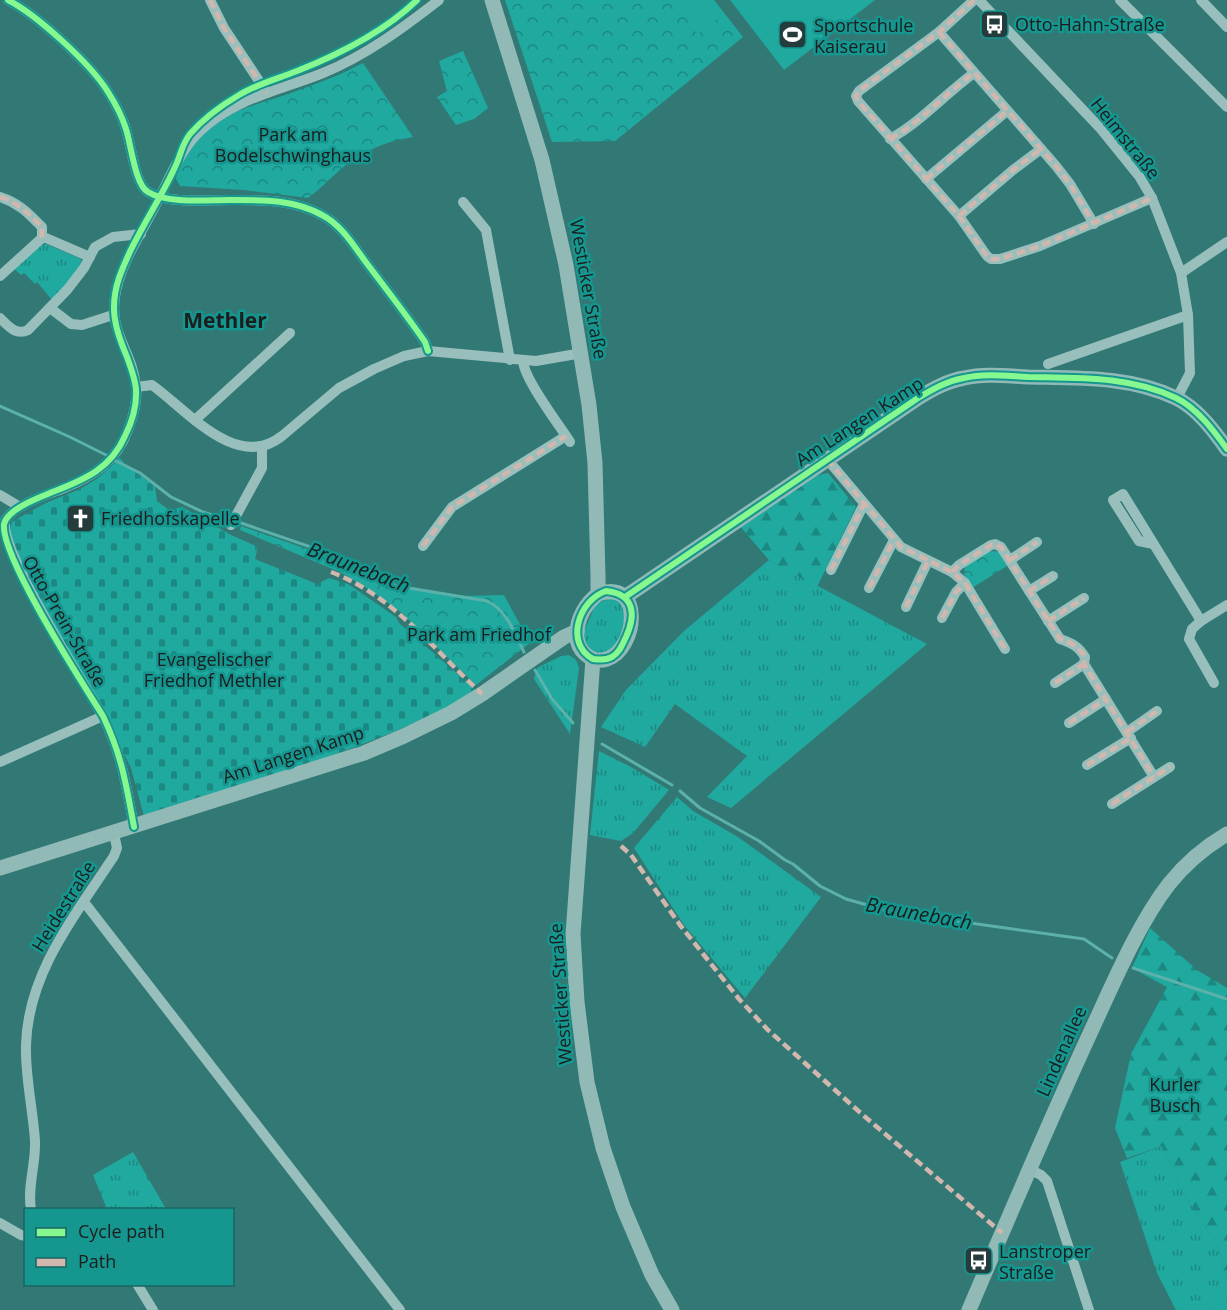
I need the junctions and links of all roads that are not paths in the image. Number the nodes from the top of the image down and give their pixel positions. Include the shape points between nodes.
1 (8, 0) edge
2 (210, 0) edge
3 (439, 0) edge
4 (492, 0) edge
5 (974, 0) edge
6 (979, 0) edge
7 (1120, 0) edge
8 (1201, 0) edge
9 (1227, 27) edge
10 (939, 32) junction
11 (974, 73) junction
12 (267, 93) junction
13 (1227, 107) edge
14 (1007, 111) junction
15 (890, 139) junction
16 (1041, 149) junction
17 (926, 179) junction
18 (0, 197) edge
19 (160, 197) junction
20 (1152, 198) junction
21 (463, 202) dead end
22 (959, 216) junction
23 (1094, 224) junction
24 (141, 234) junction
25 (42, 238) junction
26 (1227, 243) edge
27 (90, 257) junction
28 (1181, 273) junction
29 (0, 276) edge
30 (50, 308) junction
31 (113, 315) junction
32 (1188, 315) junction
33 (0, 318) edge
34 (290, 333) dead end
35 (428, 351) junction
36 (582, 353) junction
37 (510, 360) junction
38 (523, 362) junction
39 (1048, 364) dead end
40 (136, 387) junction
41 (1178, 398) junction
42 (195, 420) junction
43 (262, 447) junction
44 (1227, 449) edge
45 (827, 459) junction
46 (0, 495) edge
47 (864, 504) junction
48 (20, 507) junction
49 (2, 524) edge
50 (231, 525) dead end
51 (894, 540) junction
52 (1038, 542) dead end
53 (1153, 544) junction
54 (423, 546) dead end
55 (1010, 560) junction
56 (928, 561) junction
57 (831, 570) dead end
58 (952, 572) junction
59 (1053, 576) dead end
60 (965, 583) junction
61 (869, 588) dead end
62 (1029, 591) junction
63 (598, 594) junction
64 (625, 597) junction
65 (1084, 598) dead end
66 (1227, 605) edge
67 (906, 607) dead end
68 (942, 618) dead end
69 (1048, 621) junction
70 (1201, 621) junction
71 (577, 632) junction
72 (1005, 649) dead end
73 (593, 659) junction
74 (1084, 664) junction
75 (1055, 683) dead end
76 (1214, 683) dead end
77 (1106, 699) junction
78 (1157, 711) dead end
79 (103, 716) junction
80 (1069, 723) dead end
81 (1129, 735) junction
82 (0, 762) edge
83 (1087, 765) dead end
84 (1170, 767) dead end
85 (1154, 777) junction
86 (1112, 804) dead end
87 (134, 827) junction
88 (114, 834) junction
89 (1227, 834) edge
90 (0, 868) edge
91 (84, 902) junction
92 (1029, 1169) junction
93 (31, 1208) edge
94 (0, 1223) edge
95 (24, 1236) edge
96 (138, 1286) edge
97 (153, 1310) edge
98 (400, 1310) edge
99 (672, 1310) edge
100 (969, 1310) edge
101 (1089, 1310) edge

1 - 19 street via 28,12 97,76 126,127 139,181 147,192
2 - 12 street
3 - 12 street, Otto-Prein-Straße via 350,60
4 - 36 street, Westicker Straße via 549,186
5 - 10 street
6 - 20 street, Heimstraße via 1101,129
7 - 13 street
8 - 9 street
10 - 11 street
10 - 15 street via 855,96
11 - 14 street
11 - 15 street
12 - 19 street, Otto-Prein-Straße via 222,113 199,132
14 - 16 street
14 - 17 street
15 - 17 street
16 - 22 street
16 - 23 street via 1070,184
17 - 22 street
18 - 25 street via 15,202 36,221 42,227
19 - 24 street, Otto-Prein-Straße
19 - 35 street via 280,202 325,216 358,251
20 - 23 street
20 - 28 street, Heimstraße
21 - 37 street via 486,230
22 - 23 street via 983,252 995,260
24 - 27 street via 113,237
24 - 31 street, Otto-Prein-Straße via 118,280
25 - 27 street
25 - 29 street
26 - 28 street
27 - 30 street
28 - 32 street, Heimstraße
30 - 31 street via 71,324 82,325
30 - 33 street via 22,333
31 - 40 street, Otto-Prein-Straße
32 - 39 street
32 - 41 street, Heimstraße via 1190,373
34 - 42 street
35 - 37 street
35 - 43 street via 404,356 339,388 273,444
36 - 38 street
36 - 63 street, Westicker Straße via 595,463
37 - 38 street
38 - 54 street via 568,439 452,507
40 - 42 street via 153,385
40 - 48 street, Otto-Prein-Straße via 131,422 112,458 94,474
41 - 44 street, Am Langen Kamp
41 - 45 street, Am Langen Kamp via 1108,380 966,377 918,398
42 - 43 street via 239,446
43 - 50 street via 262,468
45 - 47 street
45 - 64 street, Am Langen Kamp
46 - 48 street
47 - 51 street
47 - 57 street
48 - 49 street, Otto-Prein-Straße
49 - 79 street, Otto-Prein-Straße via 18,574
51 - 56 street
51 - 61 street
52 - 55 street
53 - 53 street via 1123,494 1113,500 1139,541
53 - 70 street
55 - 58 street via 995,544
55 - 62 street
56 - 58 street
56 - 67 street
58 - 60 street
59 - 62 street
60 - 68 street
60 - 72 street
62 - 69 street
63 - 64 street via 606,591
63 - 71 street via 585,608
64 - 73 street via 633,619 622,646 608,658
65 - 69 street
66 - 70 street
69 - 74 street via 1060,639 1079,648 1085,657
70 - 76 street via 1192,629 1189,639
71 - 73 street via 582,650
71 - 87 street, Am Langen Kamp via 482,694 404,736 364,753
73 - 99 street, Westicker Straße via 573,934 577,1002 587,1082 603,1148 623,1207 652,1275
74 - 75 street
74 - 77 street
77 - 80 street
77 - 81 street
78 - 81 street
79 - 82 street
79 - 87 street, Otto-Prein-Straße via 122,764
81 - 83 street
81 - 85 street
84 - 85 street
85 - 86 street
87 - 88 street, Am Langen Kamp
88 - 90 street, Am Langen Kamp
88 - 91 street, Heidestraße via 114,856
89 - 92 street, Lindenallee via 1177,875 1151,911
91 - 93 street, Heidestraße via 41,973 28,1024 25,1046 35,1142
91 - 98 street
92 - 100 street, Lindenallee
92 - 101 street via 1047,1181
94 - 95 street
96 - 97 street

